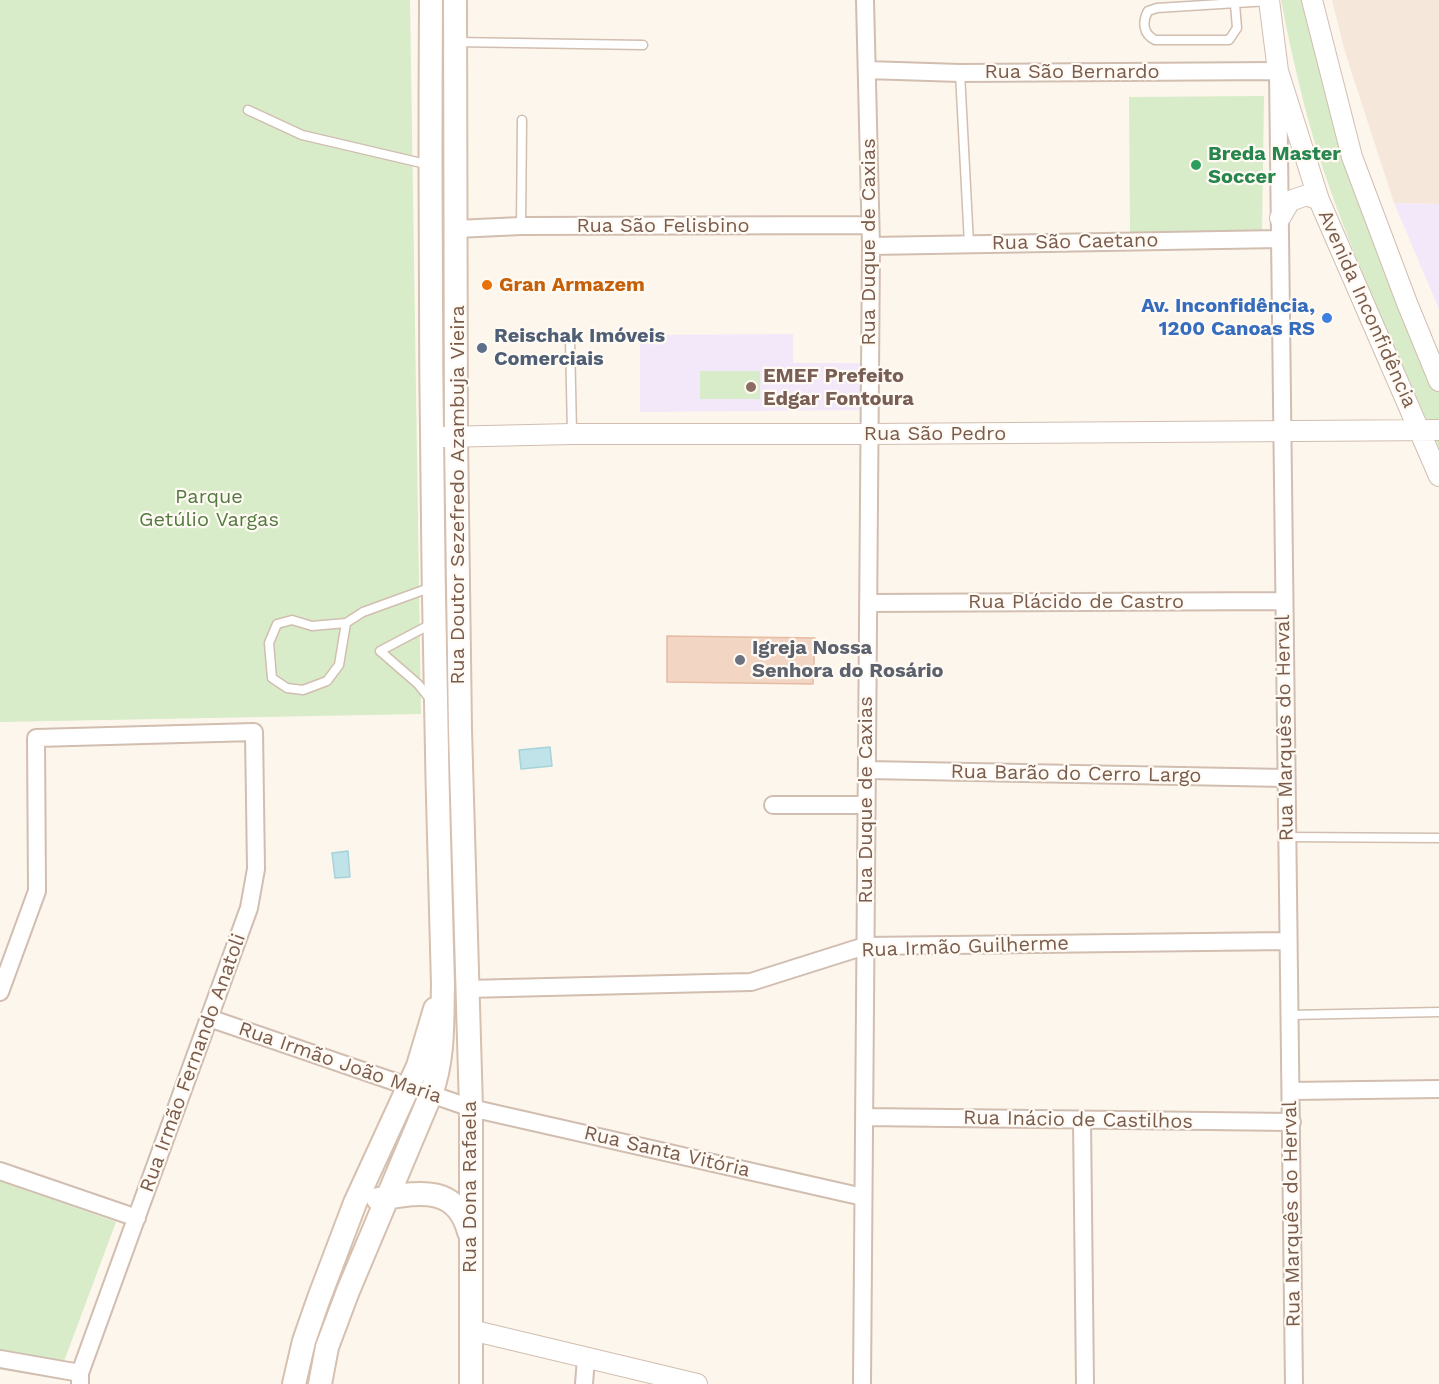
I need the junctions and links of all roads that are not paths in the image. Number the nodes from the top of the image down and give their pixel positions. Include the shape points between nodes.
1 (431, 0) edge
2 (454, 0) edge
3 (865, 0) edge
4 (1312, 0) edge
5 (1269, 1) edge
6 (1236, 4) junction
7 (455, 42) junction
8 (643, 45) dead end
9 (867, 70) junction
10 (1278, 71) junction
11 (960, 73) junction
12 (248, 110) dead end
13 (522, 120) dead end
14 (430, 166) junction
15 (1319, 200) junction
16 (1280, 218) junction
17 (870, 225) junction
18 (520, 226) junction
19 (456, 229) junction
20 (1280, 239) junction
21 (969, 244) junction
22 (871, 246) junction
23 (570, 339) dead end
24 (1439, 381) edge
25 (1419, 430) junction
26 (1439, 430) edge
27 (1281, 432) junction
28 (572, 434) junction
29 (869, 434) junction
30 (432, 437) junction
31 (456, 437) junction
32 (1439, 476) edge
33 (432, 587) junction
34 (1283, 601) junction
35 (868, 603) junction
36 (434, 622) junction
37 (346, 623) junction
38 (435, 705) junction
39 (867, 770) junction
40 (1285, 778) junction
41 (773, 805) dead end
42 (866, 805) junction
43 (1286, 837) junction
44 (1439, 838) edge
45 (1288, 941) junction
46 (865, 946) junction
47 (443, 985) junction
48 (468, 989) junction
49 (0, 992) edge
50 (1439, 1012) edge
51 (1290, 1015) junction
52 (209, 1018) junction
53 (409, 1086) junction
54 (1439, 1089) edge
55 (1291, 1091) junction
56 (431, 1094) junction
57 (471, 1108) junction
58 (864, 1117) junction
59 (1082, 1120) junction
60 (1292, 1122) junction
61 (0, 1171) edge
62 (388, 1197) junction
63 (863, 1197) junction
64 (355, 1203) junction
65 (137, 1218) junction
66 (470, 1236) junction
67 (471, 1330) junction
68 (586, 1358) junction
69 (0, 1359) edge
70 (80, 1379) edge
71 (294, 1384) edge
72 (320, 1384) edge
73 (471, 1384) edge
74 (584, 1384) edge
75 (697, 1384) edge
76 (862, 1384) edge
77 (1085, 1384) edge
78 (1294, 1384) edge

1 - 14 main road, Rua Doutor Sezefredo Azambuja Vieira
2 - 7 main road, Rua Doutor Sezefredo Azambuja Vieira
3 - 9 street, Rua Duque de Caxias
4 - 24 street, Avenida Inconfidência via 1352,157
5 - 6 lane
5 - 10 street, Avenida Inconfidência
6 - 6 lane via 1157,8 1148,11 1144,27 1155,40 1229,40 1237,28
7 - 8 lane
7 - 19 main road, Rua Doutor Sezefredo Azambuja Vieira
9 - 11 street, Rua São Bernardo
9 - 17 street, Rua Duque de Caxias
10 - 11 street, Rua São Bernardo
10 - 15 street, Avenida Inconfidência
10 - 16 street, Rua Marquês do Herval
11 - 21 lane
12 - 14 lane via 302,135
13 - 18 lane
14 - 30 main road, Rua Doutor Sezefredo Azambuja Vieira
15 - 16 street via 1307,195 1290,201
15 - 25 street, Avenida Inconfidência
16 - 20 street, Rua Marquês do Herval
17 - 18 street, Rua São Felisbino
17 - 22 street, Rua Duque de Caxias
18 - 19 street, Rua São Felisbino
19 - 31 main road, Rua Doutor Sezefredo Azambuja Vieira
20 - 21 street, Rua São Caetano
20 - 27 street, Rua Marquês do Herval
21 - 22 street, Rua São Caetano
22 - 29 street, Rua Duque de Caxias
23 - 28 lane
25 - 26 street, Rua São Pedro
25 - 27 street, Rua São Pedro
25 - 32 street, Avenida Inconfidência
27 - 29 street, Rua São Pedro
27 - 34 street, Rua Marquês do Herval
28 - 29 street, Rua São Pedro
28 - 31 street, Rua São Pedro
29 - 35 street, Rua Duque de Caxias
30 - 31 street, Rua São Pedro
30 - 33 main road, Rua Doutor Sezefredo Azambuja Vieira
31 - 48 main road, Rua Doutor Sezefredo Azambuja Vieira
33 - 36 main road, Rua Doutor Sezefredo Azambuja Vieira
33 - 37 lane via 363,612
34 - 35 street, Rua Plácido de Castro
34 - 40 street, Rua Marquês do Herval
35 - 39 street, Rua Duque de Caxias
36 - 38 main road, Rua Doutor Sezefredo Azambuja Vieira
36 - 38 lane via 380,651 418,684
37 - 37 lane via 312,626 292,620 277,624 269,643 272,678 287,688 303,690 327,681 339,665
38 - 47 main road, Rua Doutor Sezefredo Azambuja Vieira
39 - 40 street, Rua Barão do Cerro Largo
39 - 42 street, Rua Duque de Caxias
40 - 43 street, Rua Marquês do Herval
41 - 42 street
42 - 46 street, Rua Duque de Caxias
43 - 44 lane
43 - 45 street, Rua Marquês do Herval
45 - 46 street, Rua Irmão Guilherme
45 - 51 street, Rua Marquês do Herval
46 - 48 street, Rua Irmão Guilherme via 751,981
46 - 58 street, Rua Duque de Caxias
47 - 53 main road, Rua Doutor Sezefredo Azambuja Vieira
47 - 56 main road, Rua Doutor Sezefredo Azambuja Vieira via 439,1072
48 - 57 main road, Rua Dona Rafaela
49 - 52 street, Rua Irmão Fernando Anatoli via 37,891 36,738 254,732 256,869 249,908
50 - 51 lane
51 - 55 street, Rua Marquês do Herval
52 - 53 street, Rua Irmão João Maria
52 - 65 street, Rua Irmão Fernando Anatoli
53 - 56 street, Rua Irmão João Maria
53 - 64 main road, Rua Doutor Sezefredo Azambuja Vieira
54 - 55 street
55 - 60 street, Rua Marquês do Herval
56 - 57 street, Rua Irmão João Maria
56 - 62 main road, Rua Doutor Sezefredo Azambuja Vieira
57 - 63 street, Rua Santa Vitória
57 - 66 main road, Rua Dona Rafaela
58 - 59 street, Rua Inácio de Castilhos
58 - 63 street, Rua Duque de Caxias
59 - 60 street, Rua Inácio de Castilhos
59 - 77 street
60 - 78 street, Rua Marquês do Herval
61 - 65 street
62 - 64 main road
62 - 66 main road via 417,1192 446,1199 466,1221
62 - 72 main road, Rua Doutor Sezefredo Azambuja Vieira via 327,1347
63 - 76 street, Rua Duque de Caxias
64 - 71 main road, Rua Doutor Sezefredo Azambuja Vieira via 308,1330
65 - 70 street, Rua Irmão Fernando Anatoli
66 - 67 main road, Rua Dona Rafaela
67 - 68 street
67 - 73 main road, Rua Dona Rafaela
68 - 74 street
68 - 75 street
69 - 70 street

